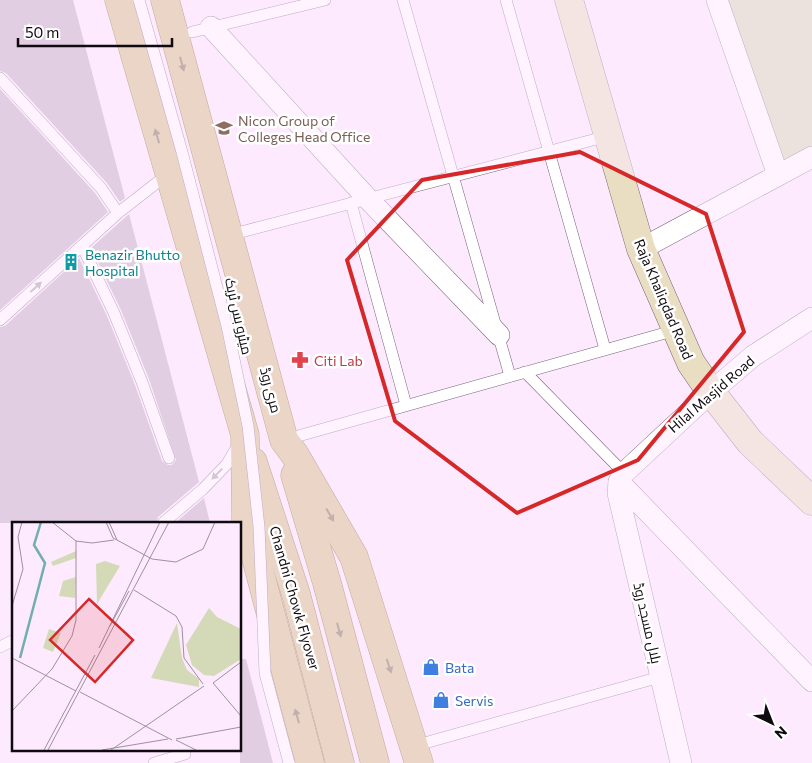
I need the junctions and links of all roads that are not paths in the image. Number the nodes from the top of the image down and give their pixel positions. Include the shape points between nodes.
1 (119, 0) edge
2 (139, 0) edge
3 (165, 0) edge
4 (325, 0) edge
5 (403, 0) edge
6 (506, 0) edge
7 (569, 0) edge
8 (717, 0) edge
9 (295, 3) edge
10 (202, 29) joint
11 (0, 78) edge
12 (608, 136) junction
13 (549, 151) junction
14 (812, 157) edge
15 (168, 174) junction
16 (778, 175) junction
17 (453, 177) junction
18 (360, 201) junction
19 (118, 213) junction
20 (241, 232) dead end
21 (82, 246) junction
22 (641, 249) junction
23 (812, 318) edge
24 (0, 320) edge
25 (676, 330) junction
26 (499, 335) junction
27 (605, 349) junction
28 (525, 372) junction
29 (510, 376) junction
30 (711, 392) junction
31 (406, 405) junction
32 (244, 434) junction
33 (284, 440) junction
34 (169, 458) dead end
35 (621, 477) junction
36 (812, 501) edge
37 (164, 522) edge
38 (12, 641) edge
39 (0, 647) edge
40 (660, 677) junction
41 (812, 681) edge
42 (417, 754) edge
43 (185, 755) edge
44 (154, 763) edge
45 (289, 763) edge
46 (310, 763) edge
47 (340, 763) edge
48 (375, 763) edge
49 (681, 763) edge

15 -> 1 main road
2 - 45 lane, میٹرو بس ٹریک, bridge via 227,326 248,426 258,527 265,673
3 -> 33 main road, مری روڈ
4 - 9 lane
5 - 17 lane
6 - 13 lane
7 - 12 street, Raja Khaliqdad Road
8 - 16 street
9 - 10 lane
10 - 18 street
11 - 19 lane via 101,188
12 - 13 lane
12 - 22 street, Raja Khaliqdad Road
13 - 17 lane
13 - 27 lane
14 - 16 street
15 - 19 lane
15 - 32 main road
16 - 22 street
17 - 18 lane
17 - 26 lane
18 - 20 lane
18 - 26 street
18 - 31 lane
19 - 21 lane
24 -> 21 lane
21 - 34 lane via 121,330
22 - 25 street, Raja Khaliqdad Road
23 - 30 street, Hilal Masjid Road via 753,356
25 - 27 lane
25 - 30 street, Raja Khaliqdad Road via 691,363
26 - 29 lane
27 - 28 lane
28 - 29 lane
28 - 35 lane
29 - 31 lane
30 - 35 street, Hilal Masjid Road
30 - 36 street, Raja Khaliqdad Road via 750,442
31 - 33 lane
32 -> 37 lane via 227,464
46 -> 32 main road via 246,520
32 - 47 main road, Chandni Chowk Flyover via 296,594
33 -> 42 main road, مری روڈ via 354,557
33 -> 48 main road via 327,583
35 - 40 street, ہلال مسجد روڈ via 618,493
35 - 41 street
38 - 39 lane
40 - 42 lane
40 - 49 street, ہلال مسجد روڈ
43 - 44 lane

